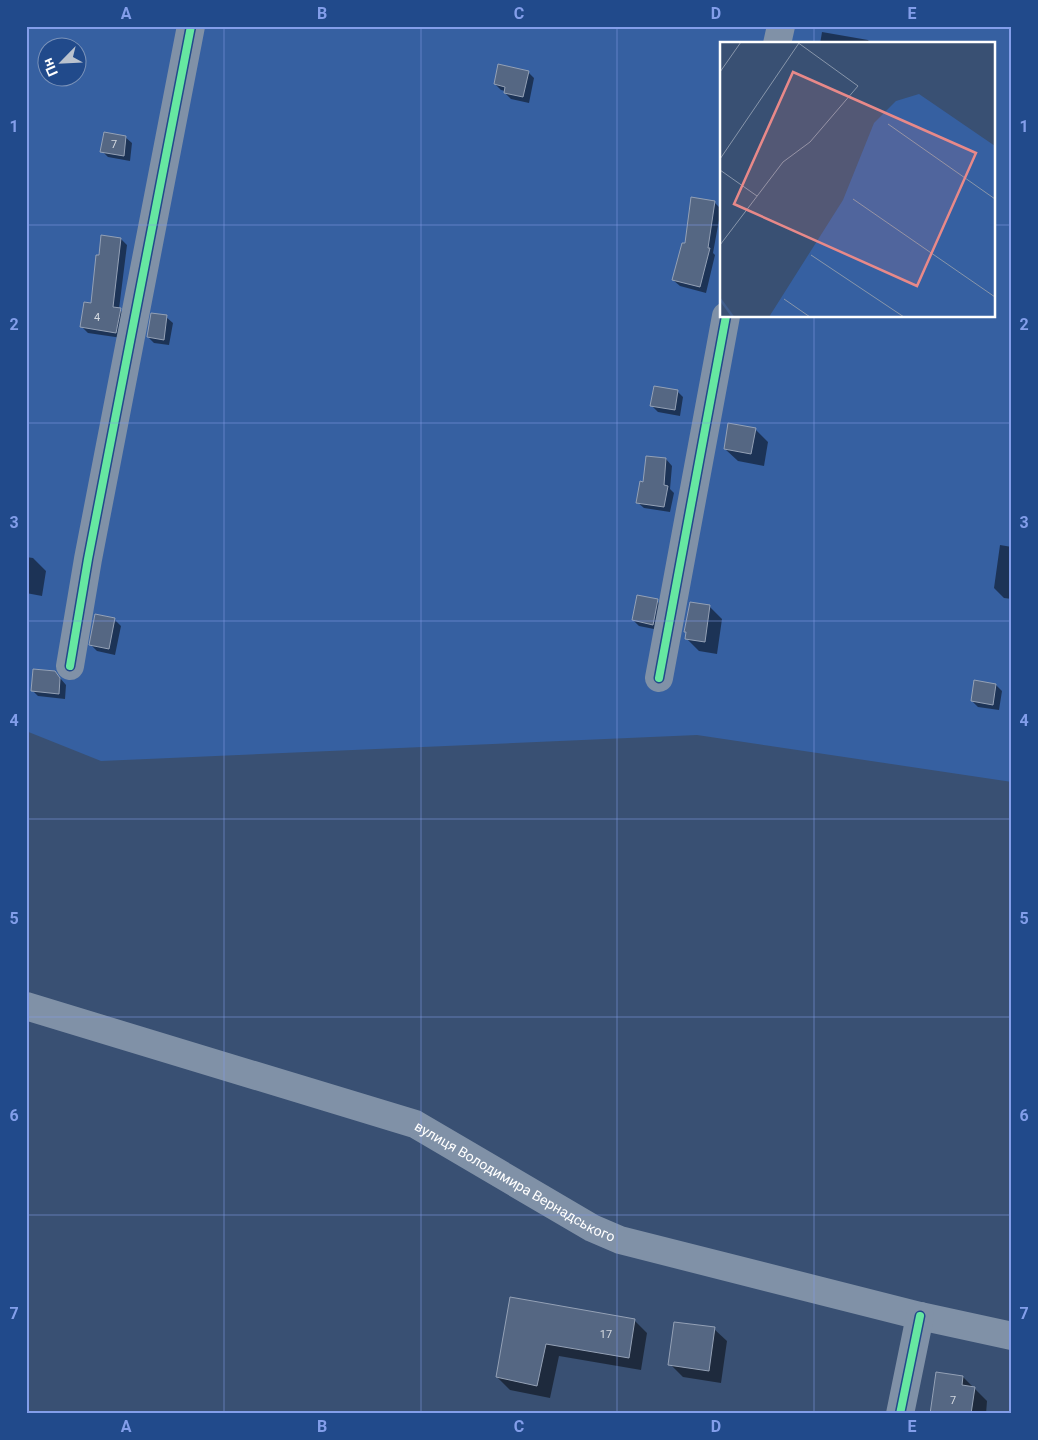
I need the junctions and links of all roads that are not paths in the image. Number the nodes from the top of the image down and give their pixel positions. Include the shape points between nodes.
1 (190, 26) edge
2 (781, 26) edge
3 (778, 42) edge
4 (726, 318) edge
5 (70, 666) dead end
6 (659, 678) dead end
7 (26, 1006) edge
8 (920, 1316) junction
9 (1012, 1336) edge
10 (900, 1414) edge

1 - 5 street
2 - 3 street
4 - 6 street
7 - 8 street, вулиця Володимира Вернадського via 415,1124 592,1228 620,1240
8 - 9 street, вулиця Володимира Вернадського
8 - 10 street

